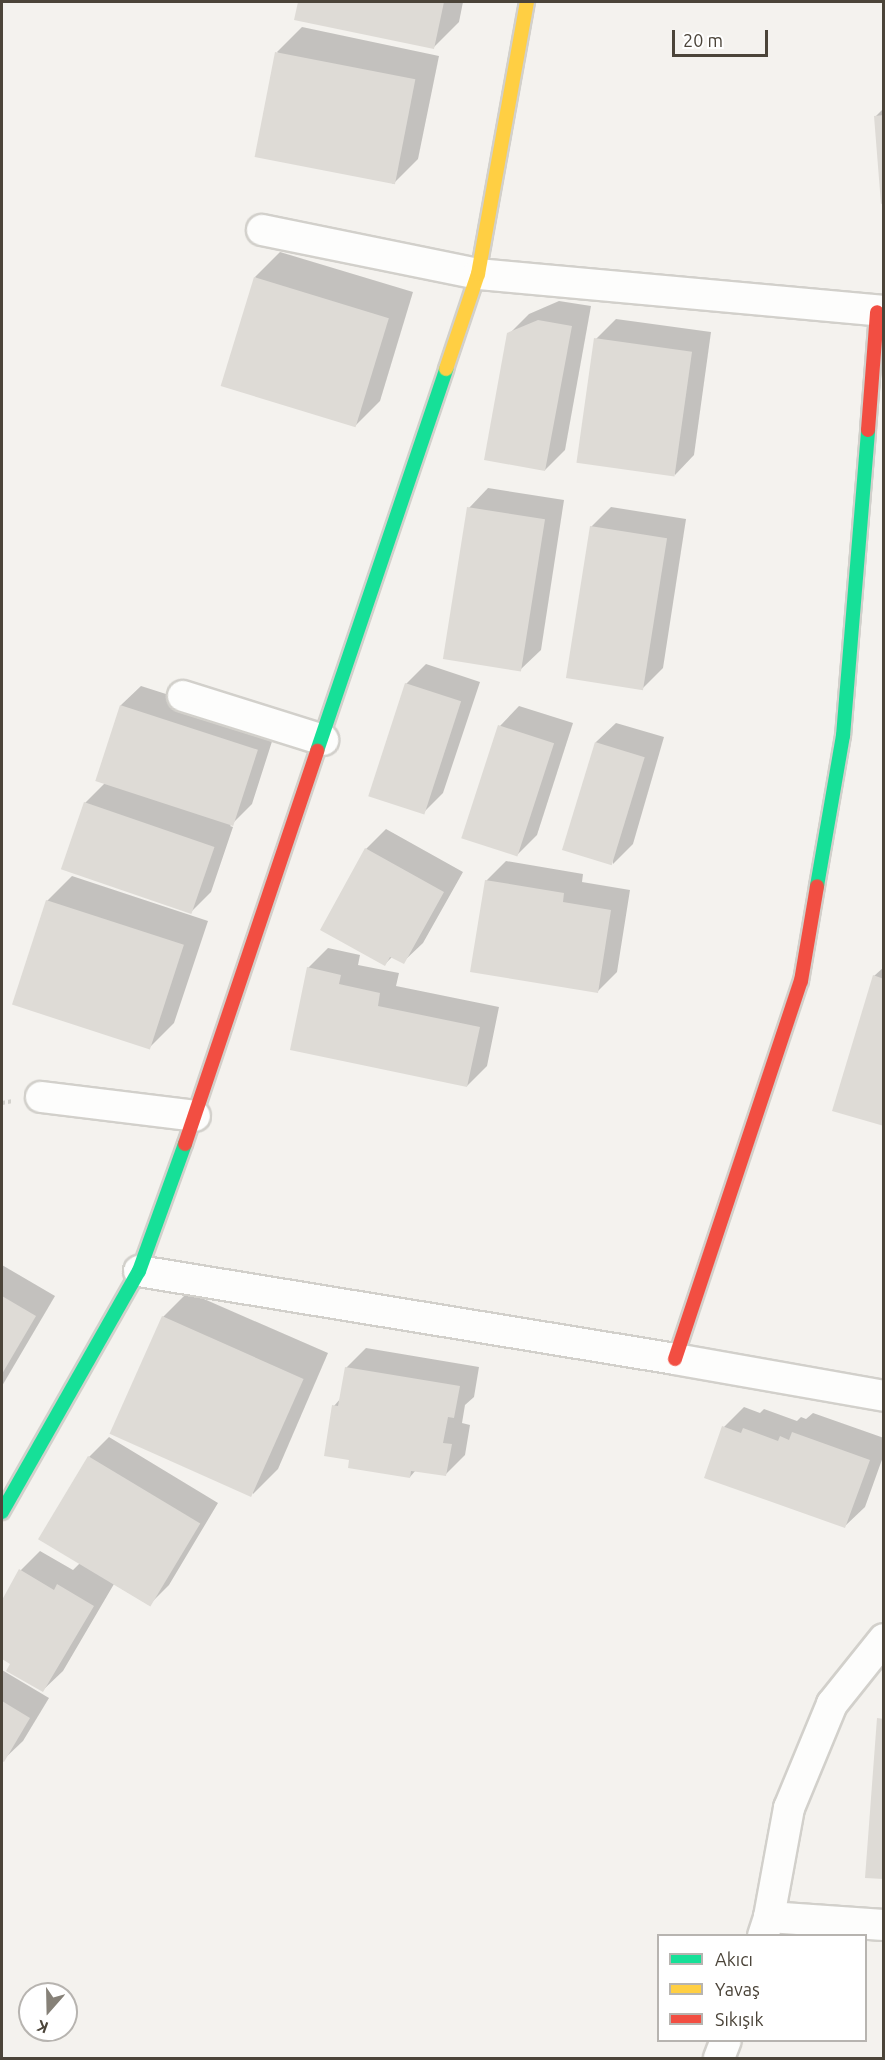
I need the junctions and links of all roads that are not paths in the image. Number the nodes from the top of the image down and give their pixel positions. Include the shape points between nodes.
1 (527, 2) edge
2 (262, 230) dead end
3 (478, 274) junction
4 (880, 312) edge
5 (183, 696) dead end
6 (323, 740) junction
7 (41, 1097) dead end
8 (195, 1116) junction
9 (139, 1270) junction
10 (675, 1359) junction
11 (884, 1396) edge
12 (2, 1512) edge
13 (884, 1639) edge
14 (884, 1925) edge
15 (766, 1926) edge
16 (725, 2042) edge
17 (719, 2058) edge

1 - 3 street
2 - 3 street
3 - 4 street
3 - 6 street
4 - 10 street via 843,735 801,981
5 - 6 street
6 - 8 street
7 - 8 street
8 - 9 street
9 - 10 street
9 - 12 street
10 - 11 street
13 - 15 street via 832,1704 789,1808
14 - 15 street
16 - 17 street

